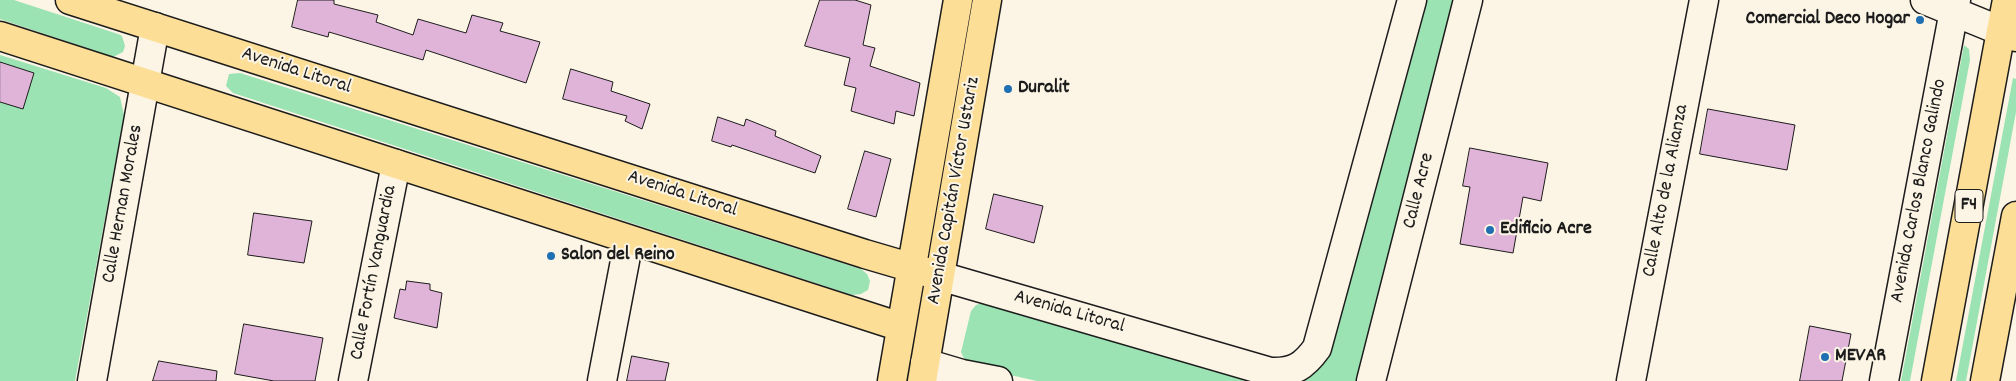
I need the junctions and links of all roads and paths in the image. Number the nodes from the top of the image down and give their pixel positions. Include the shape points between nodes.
1 (70, 0) edge
2 (1412, 0) edge
3 (1468, 0) edge
4 (1704, 0) edge
5 (1925, 0) edge
6 (2007, 0) edge
7 (955, 1) edge
8 (986, 6) edge
9 (1954, 6) edge
10 (155, 26) junction
11 (2009, 34) edge
12 (0, 36) edge
13 (146, 84) junction
14 (396, 164) junction
15 (2016, 216) edge
16 (629, 240) junction
17 (911, 267) junction
18 (940, 276) junction
19 (901, 327) junction
20 (897, 354) junction
21 (923, 372) edge
22 (92, 381) edge
23 (354, 381) edge
24 (602, 381) edge
25 (892, 381) edge
26 (998, 381) edge
27 (1371, 381) edge
28 (1631, 381) edge
29 (1884, 381) edge
30 (1936, 381) edge
31 (1985, 381) edge

1 - 10 main road, Avenida Litoral
2 - 18 street, Avenida Litoral via 1317,348 1308,361 1297,368 1270,372
3 - 27 street, Calle Acre
4 - 28 street, Calle Alto de la Alianza
5 - 9 street
6 - 11 main road, F4
7 - 8 street
7 - 17 main road, Avenida Capitán Víctor Ustariz
8 - 18 main road, Avenida Capitán Víctor Ustariz
9 - 11 street
9 - 29 street, Avenida Carlos Blanco Galindo
10 - 13 street, Calle Hernan Morales
10 - 17 main road, Avenida Litoral
11 - 30 main road, F4
12 - 13 main road
13 - 14 main road
13 - 22 street, Calle Hernan Morales
14 - 16 main road
14 - 23 street, Calle Fortín Vanguardia
15 - 31 main road
16 - 19 main road
16 - 24 street
17 - 18 main road, Avenida Litoral
17 - 19 main road, Avenida Capitán Víctor Ustariz
18 - 21 main road, Avenida Capitán Víctor Ustariz
19 - 20 main road, Avenida Capitán Víctor Ustariz
20 - 21 main road
20 - 25 main road, Avenida Capitán Víctor Ustariz
21 - 26 street via 962,374

